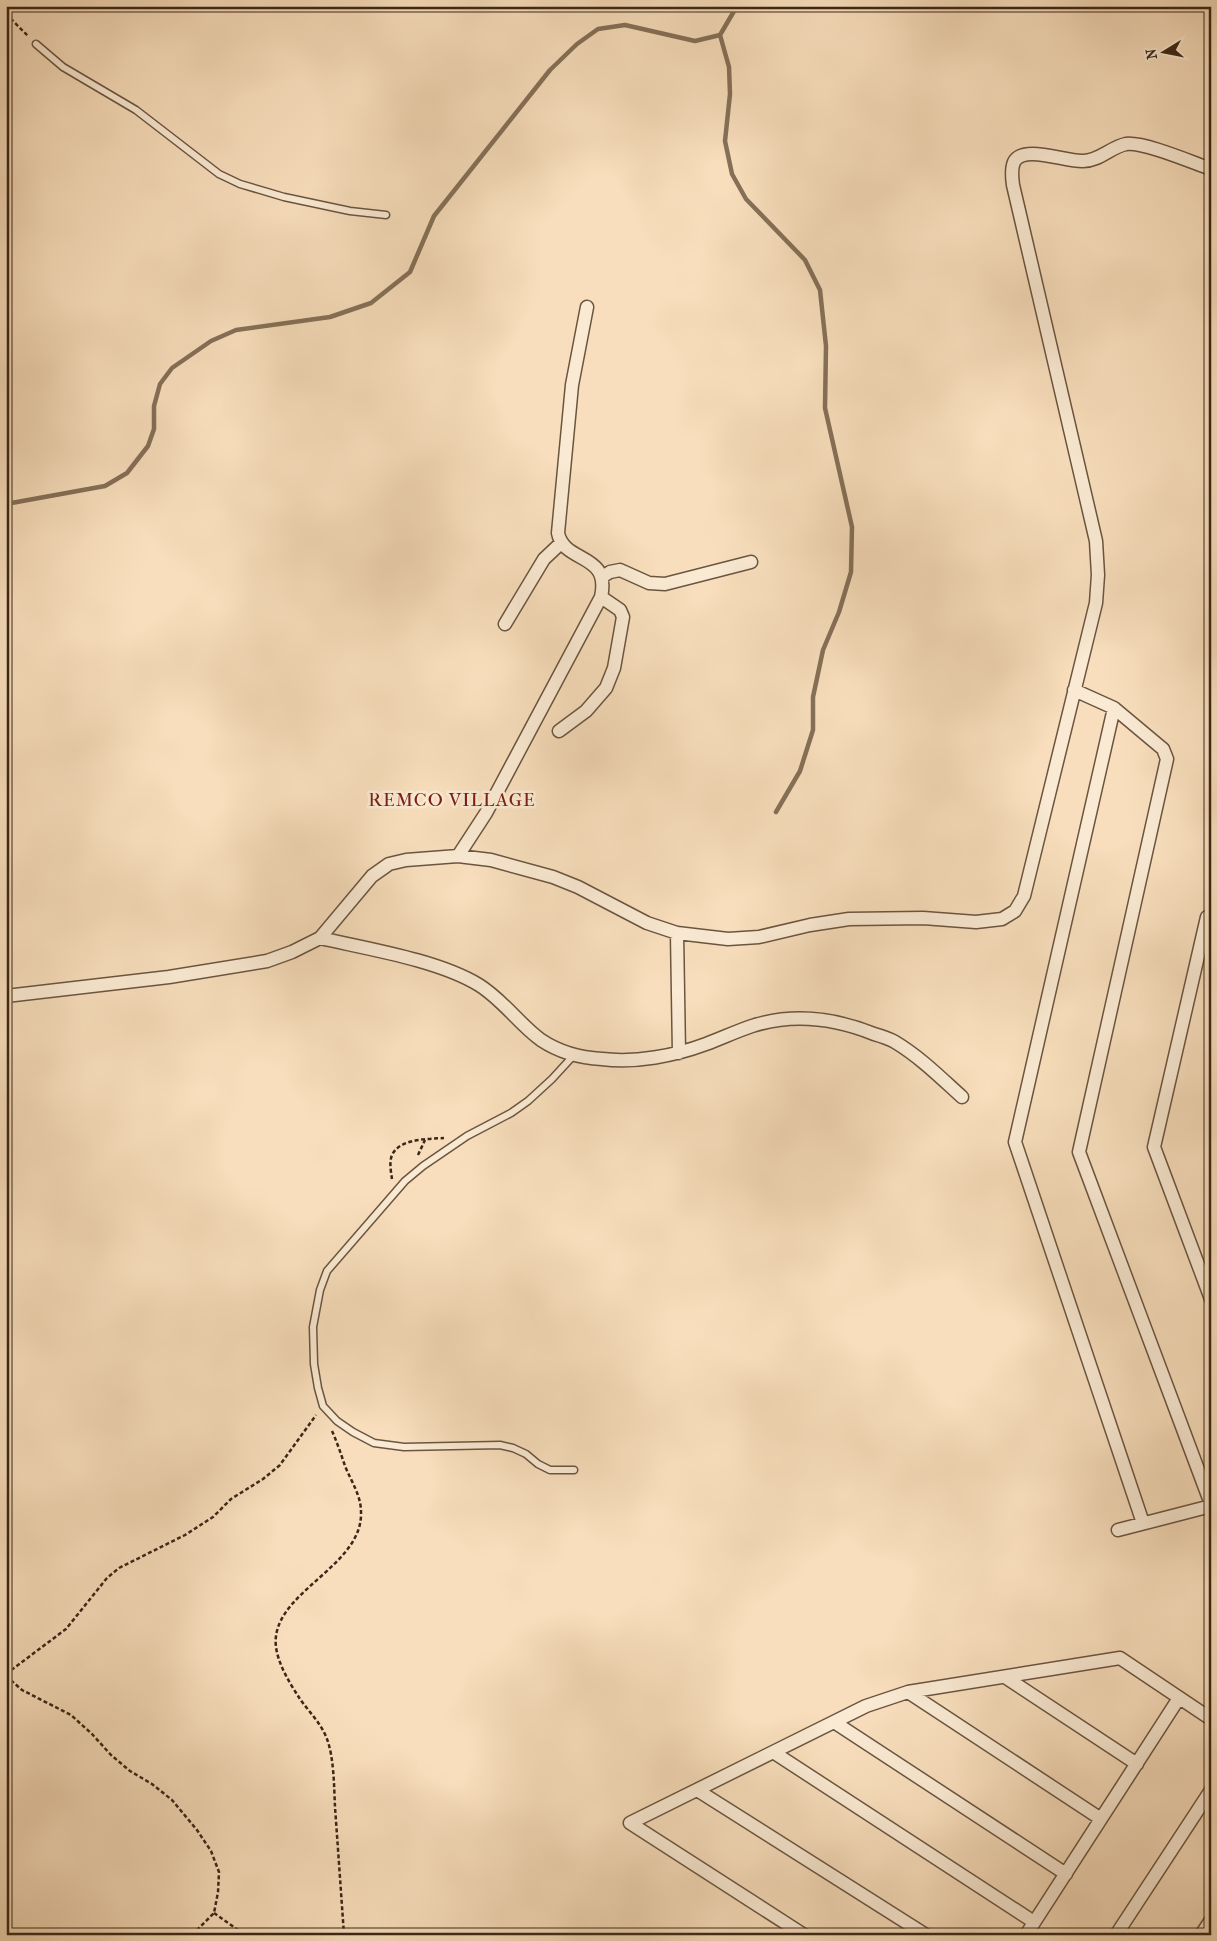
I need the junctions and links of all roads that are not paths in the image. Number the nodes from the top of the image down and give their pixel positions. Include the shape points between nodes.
1 (36, 44) road end
2 (1211, 169) edge
3 (386, 215) dead end
4 (587, 307) dead end
5 (561, 542) junction
6 (751, 562) dead end
7 (602, 577) junction
8 (601, 596) junction
9 (505, 624) dead end
10 (1074, 690) junction
11 (1114, 708) junction
12 (559, 731) dead end
13 (458, 856) junction
14 (1207, 917) dead end
15 (677, 933) junction
16 (320, 938) junction
17 (6, 996) edge
18 (678, 1053) junction
19 (574, 1056) junction
20 (962, 1097) dead end
21 (1211, 1299) edge
22 (574, 1470) dead end
23 (1211, 1505) edge
24 (1143, 1523) junction
25 (1118, 1530) dead end
26 (1005, 1677) junction
27 (908, 1692) junction
28 (1179, 1698) junction
29 (1211, 1720) edge
30 (834, 1722) junction
31 (774, 1752) junction
32 (1137, 1764) junction
33 (697, 1790) junction
34 (1211, 1790) edge
35 (1206, 1806) edge
36 (1101, 1819) junction
37 (1066, 1874) junction
38 (1211, 1920) edge
39 (1034, 1922) junction
40 (804, 1935) edge
41 (926, 1935) edge
42 (1026, 1935) edge
43 (1116, 1935) edge
44 (1201, 1935) edge

1 - 3 lane via 64,67 136,110 219,174 240,184 312,203
2 - 10 street via 1140,145 1126,144 1084,161 1033,153 1018,157 1014,162 1012,185 1096,541 1096,603
4 - 5 street via 567,425 558,533
5 - 7 street via 591,562
5 - 9 street via 544,559
6 - 7 street via 665,584 649,583 620,570
7 - 8 street
8 - 12 street via 624,617 614,668 606,688 597,699
8 - 13 street via 486,813
10 - 11 street
10 - 15 street via 1024,896 1015,911 1002,919 976,922 923,918 850,919 728,939
11 - 23 street via 1163,749 1167,759 1079,1152
11 - 24 street via 1015,1142
13 - 15 street via 491,860 553,877 647,923
13 - 16 street via 389,864 372,876
14 - 21 street via 1154,1147
15 - 18 street
16 - 17 street via 267,962
16 - 19 street via 452,972 480,986 542,1041
18 - 19 street via 604,1060
18 - 20 street via 761,1024 786,1018 819,1018 850,1024 894,1042
19 - 22 lane via 528,1101 467,1136 423,1166 393,1193 327,1271 313,1327 314,1364 323,1406 353,1432 374,1443 404,1446 514,1448 550,1470
23 - 24 street
24 - 25 street
26 - 27 street
26 - 28 street via 1120,1658
26 - 32 street
27 - 30 street via 866,1706
27 - 36 street
28 - 29 street
28 - 32 street
30 - 31 street
30 - 37 street
31 - 33 street
31 - 39 street
32 - 36 street
33 - 40 street via 630,1823
33 - 41 street
34 - 35 street
35 - 43 street
36 - 37 street
37 - 39 street
38 - 44 street
39 - 42 street

